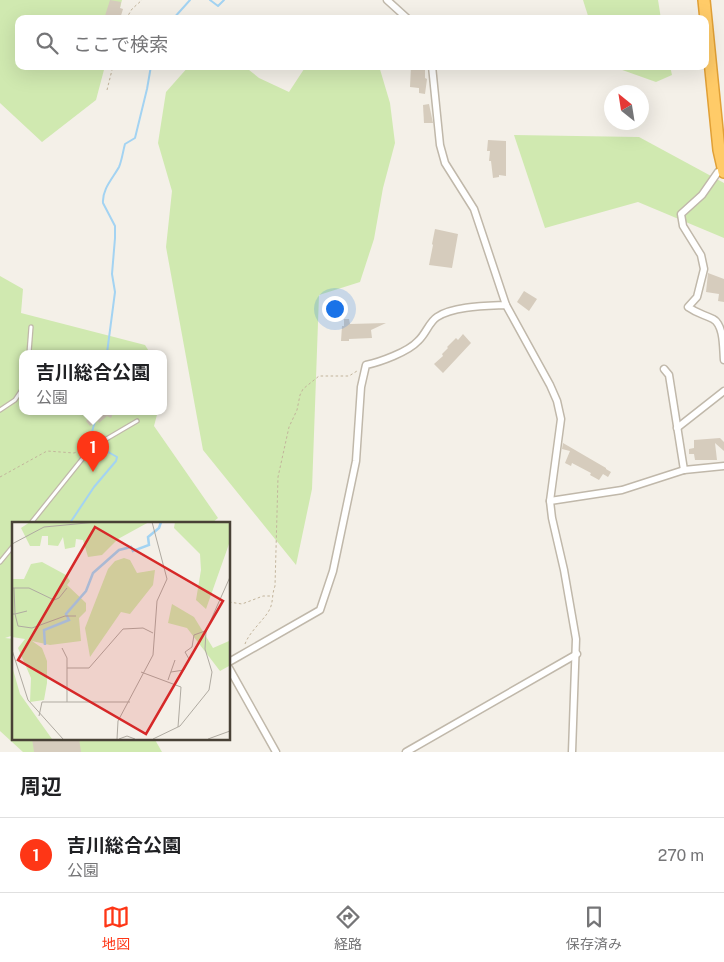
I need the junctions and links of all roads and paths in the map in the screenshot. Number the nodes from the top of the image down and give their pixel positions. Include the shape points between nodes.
1 (142, 0) edge
2 (387, 0) edge
3 (704, 0) edge
4 (128, 15) edge
5 (404, 15) edge
6 (706, 15) edge
7 (709, 50) edge
8 (112, 70) edge
9 (432, 70) edge
10 (107, 90) dead end
11 (724, 171) edge
12 (506, 305) junction
13 (30, 327) dead end
14 (29, 350) edge
15 (724, 360) edge
16 (366, 365) junction
17 (664, 369) dead end
18 (724, 391) edge
19 (19, 393) edge
20 (0, 410) edge
21 (137, 421) dead end
22 (677, 428) junction
23 (91, 448) junction
24 (724, 466) edge
25 (684, 470) junction
26 (0, 477) edge
27 (550, 501) junction
28 (32, 522) edge
29 (12, 547) edge
30 (0, 562) edge
31 (271, 596) junction
32 (230, 602) edge
33 (242, 654) junction
34 (577, 654) junction
35 (230, 661) edge
36 (230, 670) edge
37 (276, 752) edge
38 (406, 752) edge
39 (572, 752) edge

1 - 4 path
2 - 5 street
3 - 6 highway
7 - 11 highway
8 - 10 path
9 - 12 street via 440,145 445,163 474,209
11 - 15 street via 718,172 702,194 681,214 683,226 701,255 704,269 697,297 688,307 715,320 721,328
12 - 16 street via 449,311 433,321 410,347
12 - 27 street via 557,401 561,419
13 - 14 lane
16 - 31 path via 349,376 319,376 303,389 289,427 278,477 275,586
16 - 33 street via 361,387 356,461 333,571 320,610
17 - 22 street via 669,375
18 - 22 street
19 - 20 lane
21 - 23 lane
22 - 25 street
23 - 26 path via 74,452 47,451
23 - 28 lane
24 - 25 street
25 - 27 street via 622,490
27 - 34 street
29 - 30 lane
31 - 32 path via 242,604
31 - 33 path via 271,607 248,636
33 - 35 street
34 - 38 street
34 - 39 street
36 - 37 street

